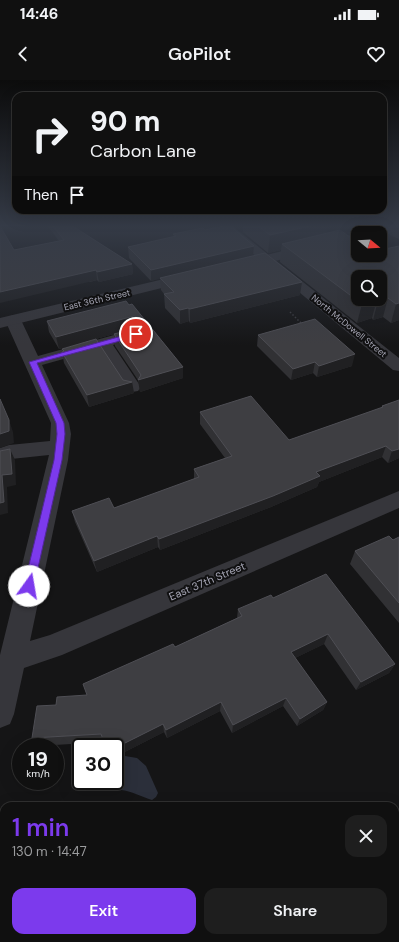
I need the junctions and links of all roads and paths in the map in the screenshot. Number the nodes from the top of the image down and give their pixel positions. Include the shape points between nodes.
1 (241, 265) edge
2 (275, 265) edge
3 (230, 268) edge
4 (203, 274) edge
5 (290, 312) dead end
6 (6, 322) edge
7 (305, 326) edge
8 (136, 334) edge
9 (103, 343) junction
10 (33, 362) junction
11 (399, 366) edge
12 (132, 387) edge
13 (60, 447) junction
14 (0, 455) edge
15 (399, 499) edge
16 (13, 659) junction
17 (0, 714) edge

1 - 3 street
2 - 11 street, North McDowell Street
4 - 6 street, East 36th Street
5 - 7 path
6 - 10 street
8 - 9 street
9 - 10 street
9 - 12 street
10 - 13 street via 60,423
13 - 14 street
13 - 16 street
15 - 16 street, East 37th Street via 53,646
16 - 17 street

